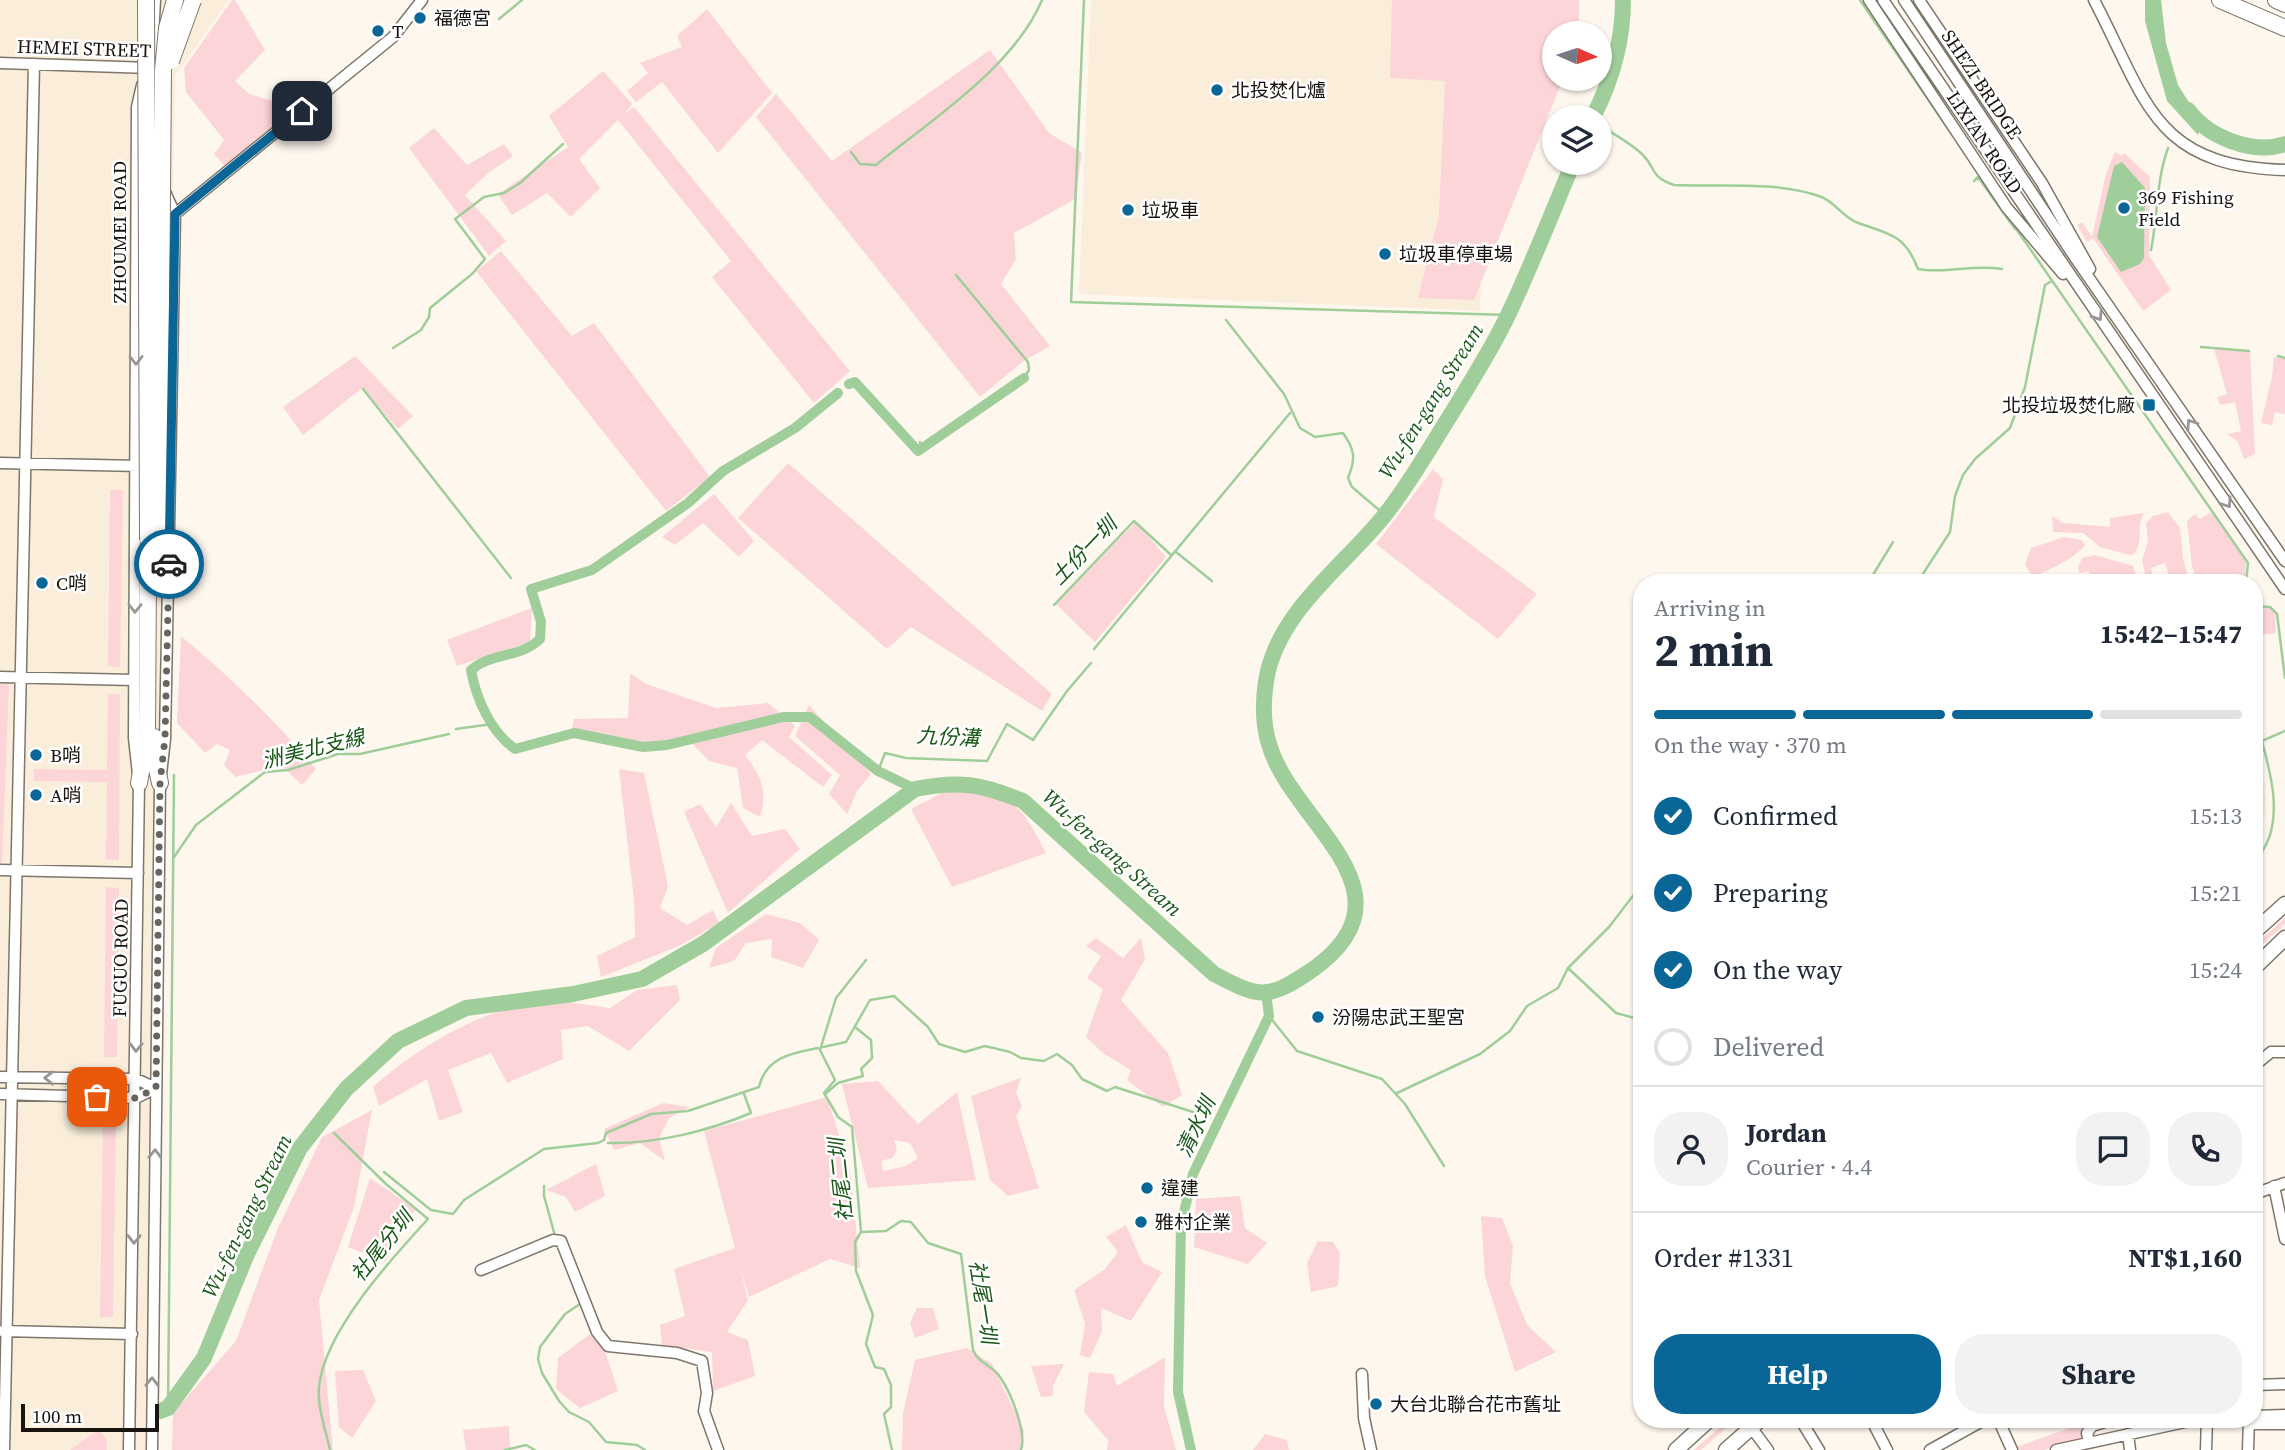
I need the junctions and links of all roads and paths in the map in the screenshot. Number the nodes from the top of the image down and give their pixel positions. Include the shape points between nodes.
1 (146, 0) edge
2 (155, 0) edge
3 (166, 0) edge
4 (175, 0) edge
5 (194, 0) edge
6 (422, 0) edge
7 (1869, 0) edge
8 (1875, 0) edge
9 (1883, 0) edge
10 (1904, 0) edge
11 (1912, 0) edge
12 (1919, 0) edge
13 (2094, 0) edge
14 (2220, 0) edge
15 (2276, 0) edge
16 (2285, 4) edge
17 (2285, 28) edge
18 (0, 62) edge
19 (34, 64) junction
20 (148, 68) junction
21 (167, 68) junction
22 (155, 94) junction
23 (1979, 142) junction
24 (2285, 170) edge
25 (2034, 186) junction
26 (2020, 197) joint
27 (175, 214) junction
28 (2098, 287) junction
29 (2085, 294) junction
30 (2157, 373) junction
31 (2144, 382) junction
32 (0, 463) edge
33 (26, 464) junction
34 (135, 466) junction
35 (172, 467) junction
36 (2285, 561) edge
37 (154, 568) junction
38 (2285, 589) edge
39 (0, 677) edge
40 (22, 678) junction
41 (134, 680) junction
42 (139, 783) junction
43 (160, 783) junction
44 (0, 870) edge
45 (17, 871) junction
46 (138, 873) junction
47 (2285, 904) edge
48 (2263, 924) edge
49 (2285, 938) edge
50 (2263, 959) edge
51 (2285, 1052) edge
52 (2263, 1059) edge
53 (6, 1077) edge
54 (136, 1079) junction
55 (156, 1088) junction
56 (6, 1094) edge
57 (136, 1098) junction
58 (2280, 1185) edge
59 (2263, 1191) edge
60 (2285, 1239) edge
61 (481, 1270) dead end
62 (3, 1331) edge
63 (132, 1334) junction
64 (1362, 1374) dead end
65 (2285, 1384) edge
66 (2263, 1385) edge
67 (2285, 1415) edge
68 (2263, 1417) edge
69 (2263, 1424) edge
70 (2285, 1424) edge
71 (1700, 1428) edge
72 (1750, 1428) edge
73 (1758, 1428) edge
74 (1806, 1428) edge
75 (1876, 1428) edge
76 (1971, 1428) edge
77 (2002, 1428) edge
78 (2091, 1428) edge
79 (2156, 1428) edge
80 (2207, 1428) edge
81 (2251, 1428) edge
82 (2128, 1434) junction
83 (2089, 1443) junction
84 (1949, 1445) edge
85 (4, 1450) edge
86 (129, 1450) edge
87 (152, 1450) edge
88 (718, 1450) edge
89 (1371, 1450) edge
90 (1676, 1450) edge
91 (1726, 1450) edge
92 (1768, 1450) edge
93 (1819, 1450) edge
94 (1887, 1450) edge
95 (1930, 1450) edge
96 (2012, 1450) edge
97 (2056, 1450) edge
98 (2130, 1450) edge
99 (2206, 1450) edge
100 (2248, 1450) edge

1 - 22 highway, bridge
2 - 20 street, ZHOUMEI ROAD
3 - 22 highway, bridge via 157,30
4 - 22 highway, bridge
5 - 21 street, ZHOUMEI ROAD via 191,20
5 - 22 highway, bridge
6 - 27 street via 393,37
7 - 29 street, LIXIAN ROAD via 2007,208
8 - 23 street via 1935,90
9 - 23 street, SHEZI BRIDGE
10 - 25 street, SHEZI BRIDGE
11 - 25 street
12 - 28 street, LIXIAN ROAD via 2042,183
13 - 24 street via 2152,113 2174,138 2225,164
14 - 17 highway
15 - 16 highway
18 - 19 street, HEMEI STREET
19 - 20 street, HEMEI STREET
19 - 33 street
20 - 21 street, HEMEI STREET
20 -> 34 street, ZHOUMEI ROAD via 137,107
21 - 27 street, ZHOUMEI ROAD via 158,106 156,148 158,171
22 - 37 highway, bridge
23 - 26 street, SHEZI BRIDGE
25 - 28 street, LIXIAN ROAD
26 - 29 street, LIXIAN ROAD
27 - 35 street, ZHOUMEI ROAD
28 - 30 street, LIXIAN ROAD
29 -> 31 street, LIXIAN ROAD
30 - 31 street
36 -> 30 street, LIXIAN ROAD
31 -> 38 street, LIXIAN ROAD
32 - 33 street
33 - 34 street
33 - 40 street
34 - 35 street
34 -> 41 street, FUGUO ROAD
35 - 43 street, FUGUO ROAD
37 - 42 highway via 146,738
37 - 43 highway via 154,755
39 - 40 street
40 - 41 street
40 - 45 street
41 - 42 street, FUGUO ROAD
42 - 46 street, FUGUO ROAD
43 - 55 street, FUGUO ROAD
44 - 45 street
45 - 46 street
45 - 53 street
46 -> 54 street, FUGUO ROAD
47 - 48 main road
49 - 50 main road
51 - 52 street via 2271,1052
54 -> 53 street
53 - 56 street
54 - 55 street
54 - 57 street, FUGUO ROAD
55 - 57 street
87 -> 55 street, FUGUO ROAD
56 - 57 street
56 - 62 street
57 -> 63 street, FUGUO ROAD
58 - 59 street
58 - 60 street
61 - 88 street via 553,1240 561,1241 592,1321 608,1346 677,1353 702,1361 705,1411
62 - 63 street
62 - 85 street
63 - 86 street, FUGUO ROAD
64 - 89 street
65 - 66 street
67 - 68 street
69 - 70 street
71 - 90 main road
72 - 91 main road
73 - 92 street
74 - 93 street
75 - 94 street
76 - 84 street
77 - 96 street
78 - 83 street
79 - 82 street
80 - 99 street
81 - 100 street
82 - 83 street
82 - 98 street
83 - 97 street
84 - 95 street

